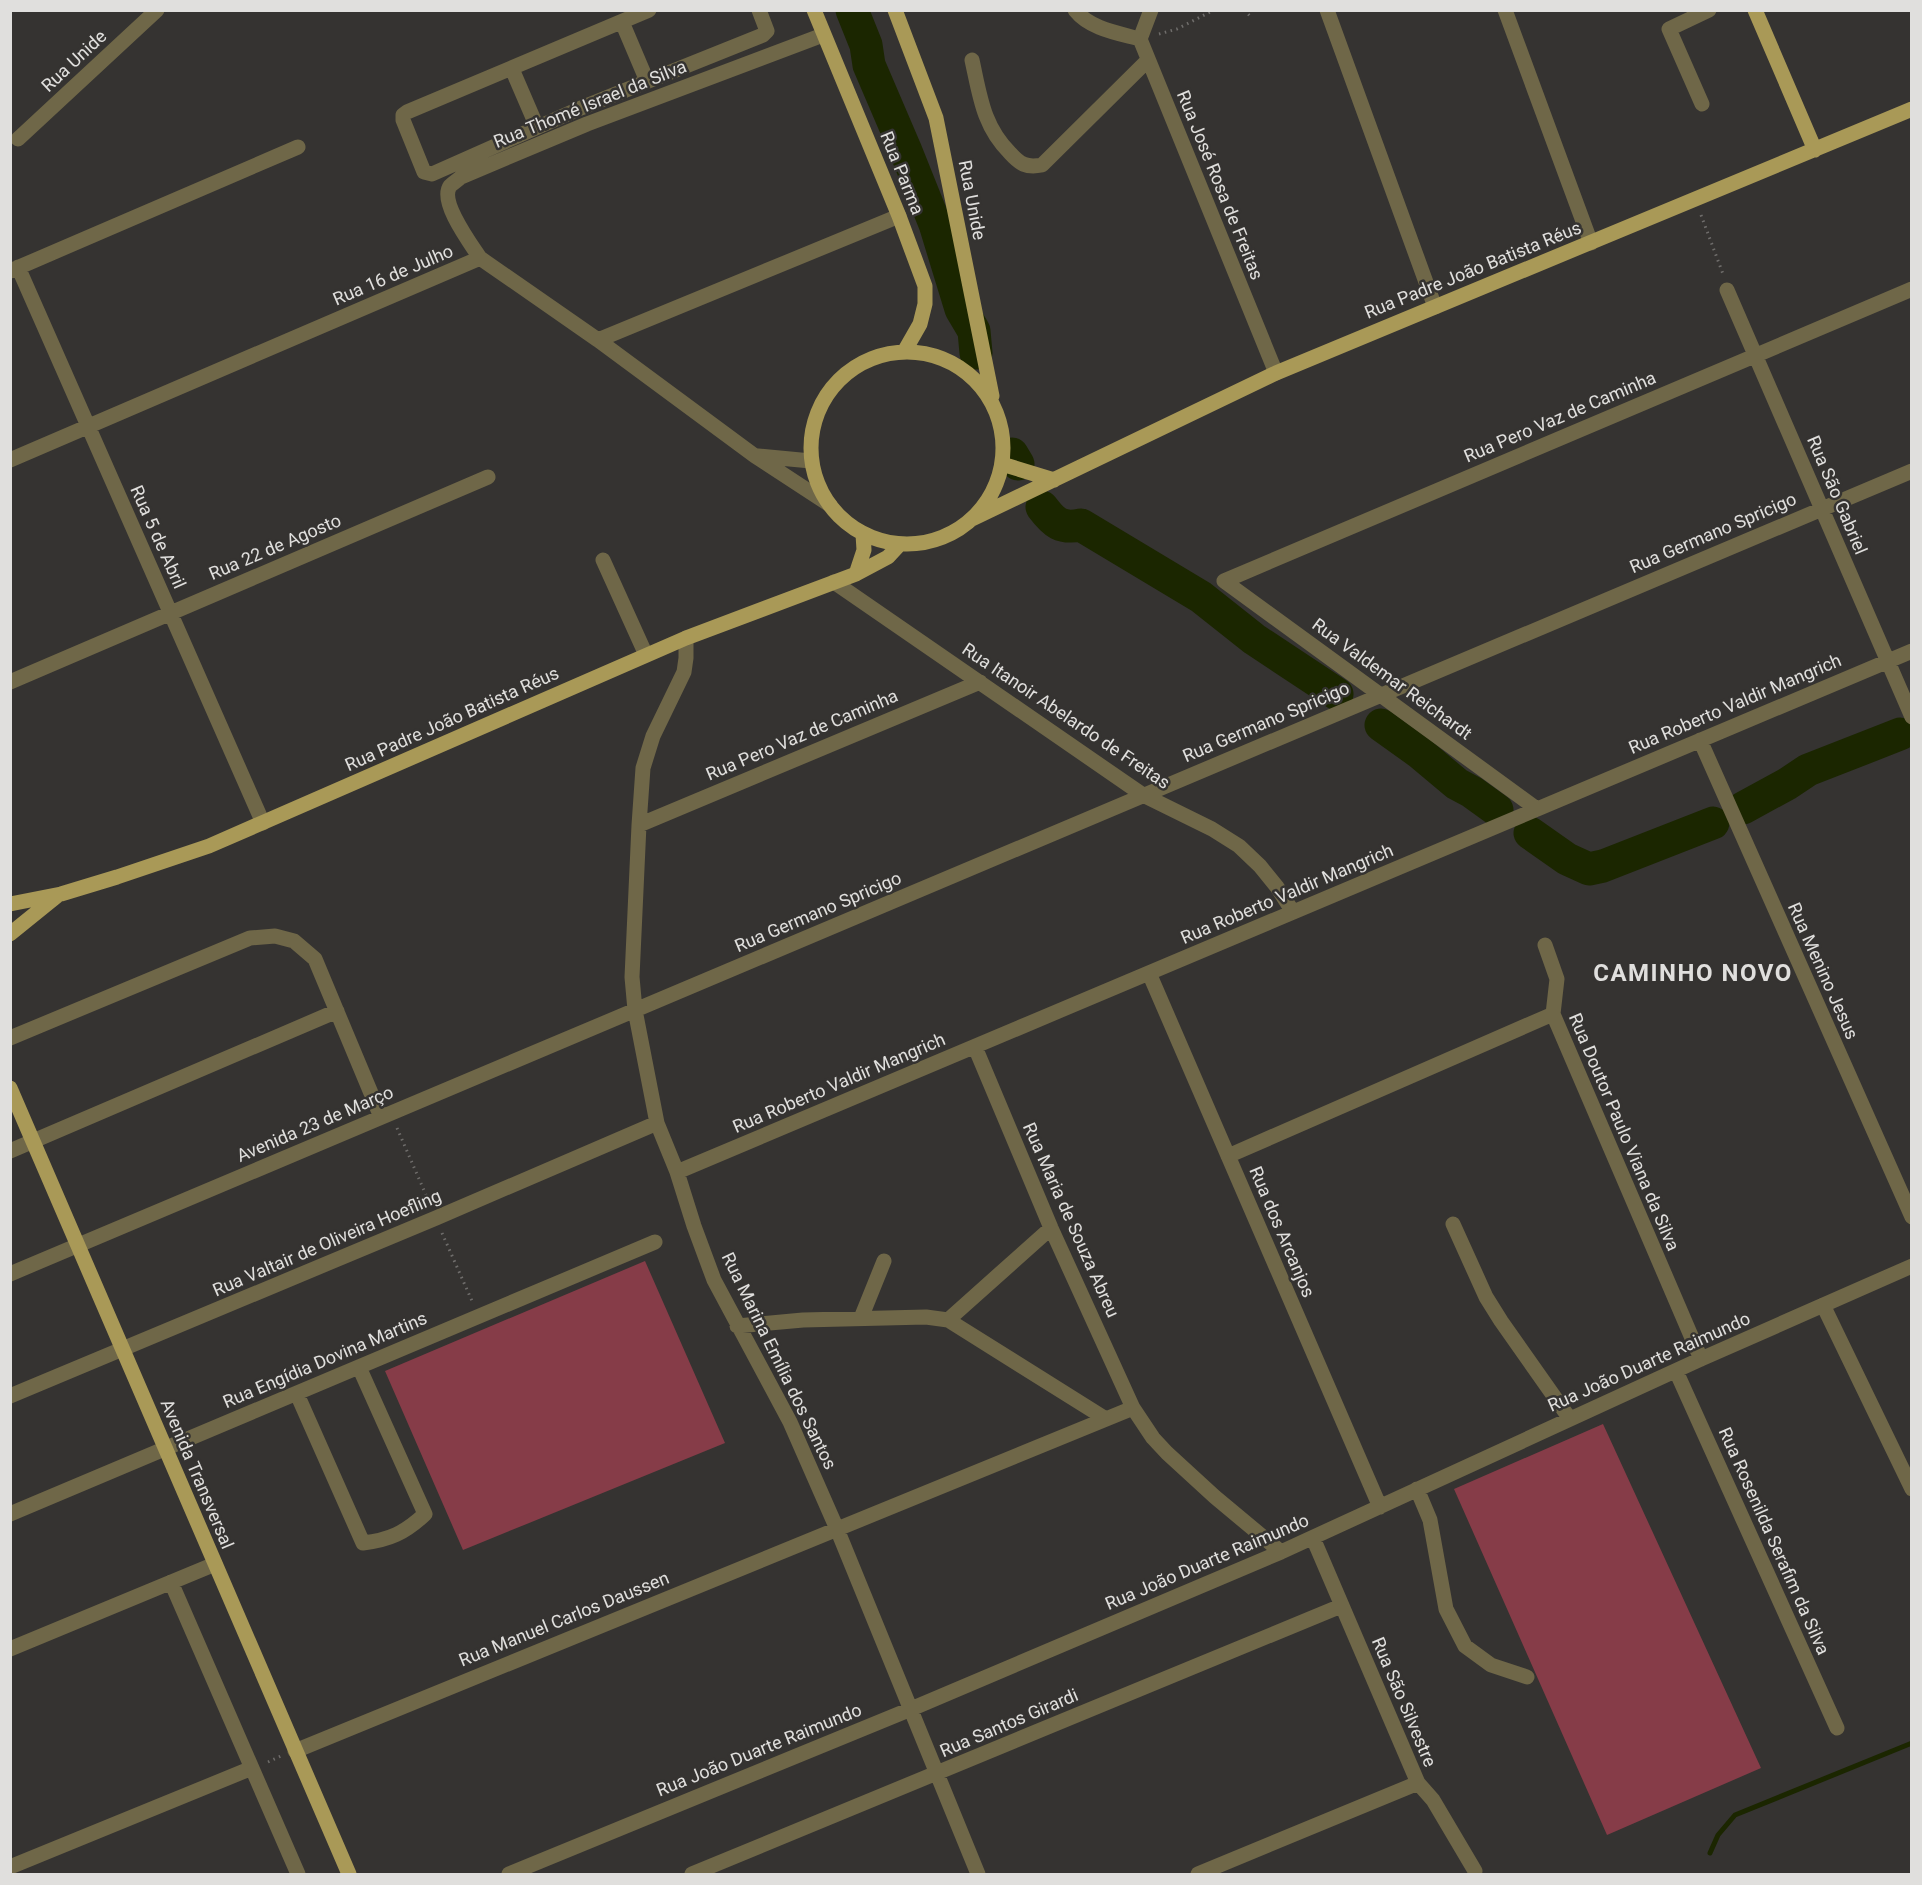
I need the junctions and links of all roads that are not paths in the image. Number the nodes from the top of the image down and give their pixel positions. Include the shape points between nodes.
1 (157, 10) edge
2 (649, 10) edge
3 (759, 10) edge
4 (814, 10) edge
5 (896, 10) edge
6 (1075, 10) edge
7 (1151, 10) edge
8 (1327, 10) edge
9 (1505, 10) edge
10 (1708, 10) edge
11 (1755, 10) edge
12 (622, 22) junction
13 (823, 35) junction
14 (1140, 39) junction
15 (972, 60) dead end
16 (1148, 60) junction
17 (512, 69) junction
18 (647, 81) junction
19 (1702, 104) dead end
20 (581, 108) junction
21 (1911, 109) edge
22 (588, 124) junction
23 (537, 127) junction
24 (18, 139) dead end
25 (298, 147) dead end
26 (1815, 150) junction
27 (899, 216) junction
28 (1592, 243) junction
29 (480, 258) junction
30 (14, 269) edge
31 (1911, 289) edge
32 (1727, 290) road end
33 (1435, 307) junction
34 (598, 340) junction
35 (904, 352) junction
36 (1755, 355) junction
37 (1276, 373) junction
38 (993, 402) junction
39 (88, 427) junction
40 (755, 456) junction
41 (10, 460) edge
42 (811, 461) junction
43 (1002, 464) junction
44 (1911, 471) edge
45 (488, 477) dead end
46 (1054, 480) junction
47 (830, 505) junction
48 (1821, 508) junction
49 (972, 519) junction
50 (863, 534) junction
51 (900, 544) junction
52 (603, 560) dead end
53 (856, 574) junction
54 (1224, 581) joint
55 (834, 582) junction
56 (171, 613) junction
57 (686, 638) junction
58 (1911, 651) edge
59 (646, 655) junction
60 (1887, 661) junction
61 (10, 682) edge
62 (980, 682) junction
63 (1381, 695) junction
64 (1911, 717) edge
65 (1700, 740) junction
66 (1143, 795) junction
67 (1537, 809) junction
68 (263, 823) junction
69 (639, 825) junction
70 (60, 894) junction
71 (10, 903) edge
72 (1293, 912) junction
73 (10, 934) edge
74 (1545, 945) dead end
75 (1149, 973) junction
76 (338, 1011) junction
77 (635, 1011) junction
78 (1553, 1014) junction
79 (10, 1038) edge
80 (975, 1047) junction
81 (10, 1088) edge
82 (381, 1117) junction
83 (657, 1123) junction
84 (33, 1141) junction
85 (10, 1151) edge
86 (1228, 1156) junction
87 (677, 1172) junction
88 (1911, 1217) edge
89 (1453, 1224) dead end
90 (1051, 1228) junction
91 (655, 1242) dead end
92 (78, 1246) junction
93 (884, 1261) dead end
94 (1911, 1266) edge
95 (10, 1274) edge
96 (1823, 1305) junction
97 (861, 1318) junction
98 (948, 1320) junction
99 (737, 1326) junction
100 (123, 1349) junction
101 (1701, 1359) junction
102 (359, 1367) junction
103 (1676, 1371) junction
104 (297, 1394) junction
105 (10, 1396) edge
106 (1133, 1408) junction
107 (1106, 1419) junction
108 (1570, 1419) junction
109 (166, 1449) junction
110 (1417, 1489) junction
111 (1911, 1489) edge
112 (1380, 1507) junction
113 (10, 1514) edge
114 (837, 1529) junction
115 (1313, 1538) junction
116 (1281, 1552) junction
117 (215, 1564) junction
118 (171, 1582) junction
119 (1341, 1606) junction
120 (10, 1649) edge
121 (1527, 1677) dead end
122 (910, 1709) junction
123 (1837, 1728) dead end
124 (295, 1750) junction
125 (252, 1768) junction
126 (938, 1773) junction
127 (1418, 1783) junction
128 (10, 1867) edge
129 (1475, 1871) dead end
130 (298, 1875) edge
131 (348, 1875) edge
132 (509, 1875) edge
133 (692, 1875) edge
134 (978, 1875) edge
135 (1198, 1875) edge

1 - 24 street, Rua Unide
2 - 12 street
3 - 18 street via 766,27 763,35
4 - 13 main road, Rua Parma
5 - 38 main road, Rua Unide via 936,118
6 - 14 street via 1094,26
7 - 14 street
8 - 33 street
9 - 28 street
10 - 19 street via 1669,28
11 - 26 main road
12 - 17 street
12 - 18 street
13 - 22 street, Rua Thomé Israel da Silva
13 - 27 main road, Rua Parma
14 - 16 street, Rua José Rosa de Freitas
15 - 16 street via 982,110 990,128 997,141 1020,164 1029,167 1042,165
16 - 37 street, Rua José Rosa de Freitas
17 - 23 street
17 - 23 street via 403,116 424,172 432,174
18 - 20 street
20 - 22 street
20 - 23 street
21 - 26 main road, Rua Padre João Batista Réus
22 - 29 street, Rua Thomé Israel da Silva via 461,177 450,186 449,207
25 - 30 street
26 - 28 main road, Rua Padre João Batista Réus
27 - 34 street
27 - 35 main road, Rua Parma via 925,286 920,324
28 - 33 main road, Rua Padre João Batista Réus
29 - 34 street, Rua 16 de Julho
29 - 39 street, Rua 16 de Julho
30 - 39 street, Rua 5 de Abril
31 - 36 street, Rua Pero Vaz de Caminha
32 - 36 street, Rua São Gabriel
33 - 37 main road, Rua Padre João Batista Réus
34 - 40 street, Rua 16 de Julho
35 - 38 main road via 940,357 956,364
35 - 42 main road via 865,361 836,383 818,412
36 - 48 street, Rua São Gabriel
36 - 54 street, Rua Pero Vaz de Caminha
37 - 46 main road, Rua Padre João Batista Réus
38 - 43 main road via 1002,432
39 - 41 street, Rua 16 de Julho
39 - 56 street, Rua 5 de Abril
40 - 42 street
40 - 47 street, Rua 16 de Julho
42 - 47 main road via 821,492
43 - 46 main road
43 - 49 main road via 992,494
44 - 48 street, Rua Germano Spricigo
45 - 56 street, Rua 22 de Agosto
46 - 49 main road, Rua Padre João Batista Réus
47 - 50 main road
48 - 60 street, Rua São Gabriel
48 - 63 street, Rua Germano Spricigo
49 - 51 main road via 934,540
50 - 51 main road
50 - 53 main road via 864,550
51 - 53 main road, Rua Padre João Batista Réus via 888,557
52 - 59 street
53 - 55 main road, Rua Padre João Batista Réus
54 - 63 street, Rua Valdemar Reichardt
55 - 57 main road, Rua Padre João Batista Réus
55 - 62 street, Rua Itanoir Abelardo de Freitas
56 - 61 street, Rua 22 de Agosto
56 - 68 street, Rua 5 de Abril
57 - 59 main road, Rua Padre João Batista Réus
57 - 69 street, Rua Marina Emília dos Santos via 684,672 653,736 643,768
58 - 60 street, Rua Roberto Valdir Mangrich
59 - 68 main road, Rua Padre João Batista Réus
60 - 64 street, Rua São Gabriel
60 - 65 street, Rua Roberto Valdir Mangrich
62 - 66 street, Rua Itanoir Abelardo de Freitas
62 - 69 street, Rua Pero Vaz de Caminha
63 - 66 street, Rua Germano Spricigo
63 - 67 street, Rua Valdemar Reichardt
65 - 67 street, Rua Roberto Valdir Mangrich
65 - 88 street, Rua Menino Jesus
66 - 72 street, Rua Itanoir Abelardo de Freitas via 1239,846 1260,866
66 - 77 street, Rua Germano Spricigo
67 - 72 street, Rua Roberto Valdir Mangrich
68 - 70 main road, Rua Padre João Batista Réus via 209,846
69 - 77 street, Rua Marina Emília dos Santos via 632,977
70 - 71 main road, Rua Padre João Batista Réus
70 - 73 main road, Rua Padre João Batista Réus
72 - 75 street, Rua Roberto Valdir Mangrich
74 - 78 street via 1557,979
75 - 80 street, Rua Roberto Valdir Mangrich
75 - 86 street, Rua dos Arcanjos
76 - 79 street via 315,959 294,941 275,936 250,938
76 - 82 street
76 - 84 street
77 - 82 street, Avenida 23 de Março
77 - 83 street, Rua Marina Emília dos Santos
78 - 86 street, Rua Doutor Paulo Viana da Silva
78 - 101 street, Rua Doutor Paulo Viana da Silva
80 - 87 street, Rua Roberto Valdir Mangrich
80 - 90 street, Rua Maria de Souza Abreu
81 - 84 main road, Avenida Transversal
82 - 92 street, Avenida 23 de Março
83 - 87 street, Rua Marina Emília dos Santos
83 - 100 street, Rua Valtair de Oliveira Hoefling
84 - 85 street
84 - 92 main road, Avenida Transversal
86 - 112 street, Rua dos Arcanjos
87 - 99 street, Rua Marina Emília dos Santos via 714,1280
89 - 108 street via 1486,1297
90 - 98 street
90 - 106 street, Rua Maria de Souza Abreu
91 - 102 street, Rua Engídia Dovina Martins
92 - 95 street, Avenida 23 de Março
92 - 100 main road, Avenida Transversal
93 - 97 street
94 - 96 street, Rua João Duarte Raimundo
96 - 101 street, Rua João Duarte Raimundo
96 - 111 street
97 - 98 street
97 - 99 street
98 - 107 street
99 - 114 street, Rua Marina Emília dos Santos via 790,1422
100 - 105 street, Rua Valtair de Oliveira Hoefling
100 - 109 main road, Avenida Transversal
101 - 103 street, Rua João Duarte Raimundo
102 - 104 street, Rua Engídia Dovina Martins
102 - 104 street via 425,1514 411,1527 384,1540 363,1543
103 - 108 street, Rua João Duarte Raimundo
103 - 123 street, Rua Rosenilda Serafim da Silva
104 - 109 street, Rua Engídia Dovina Martins
106 - 107 street, Rua Manuel Carlos Daussen
106 - 116 street, Rua Maria de Souza Abreu via 1167,1453
107 - 114 street, Rua Manuel Carlos Daussen
108 - 110 street, Rua João Duarte Raimundo
109 - 113 street, Rua Engídia Dovina Martins
109 - 117 main road, Avenida Transversal
110 - 112 street, Rua João Duarte Raimundo
110 - 121 street via 1430,1520 1446,1608 1465,1646 1491,1665
112 - 115 street, Rua João Duarte Raimundo
114 - 122 street, Rua Marina Emília dos Santos
114 - 124 street, Rua Manuel Carlos Daussen
115 - 116 street, Rua João Duarte Raimundo
115 - 119 street, Rua São Silvestre
116 - 122 street, Rua João Duarte Raimundo
117 - 118 street
117 - 124 main road, Avenida Transversal
118 - 120 street
118 - 125 street
119 - 126 street, Rua Santos Girardi
119 - 127 street, Rua São Silvestre
122 - 126 street, Rua Marina Emília dos Santos
122 - 132 street, Rua João Duarte Raimundo
124 - 131 main road, Avenida Transversal
125 - 128 street
125 - 130 street
126 - 133 street, Rua Santos Girardi
126 - 134 street, Rua Marina Emília dos Santos
127 - 129 street, Rua São Silvestre via 1433,1800
127 - 135 street

